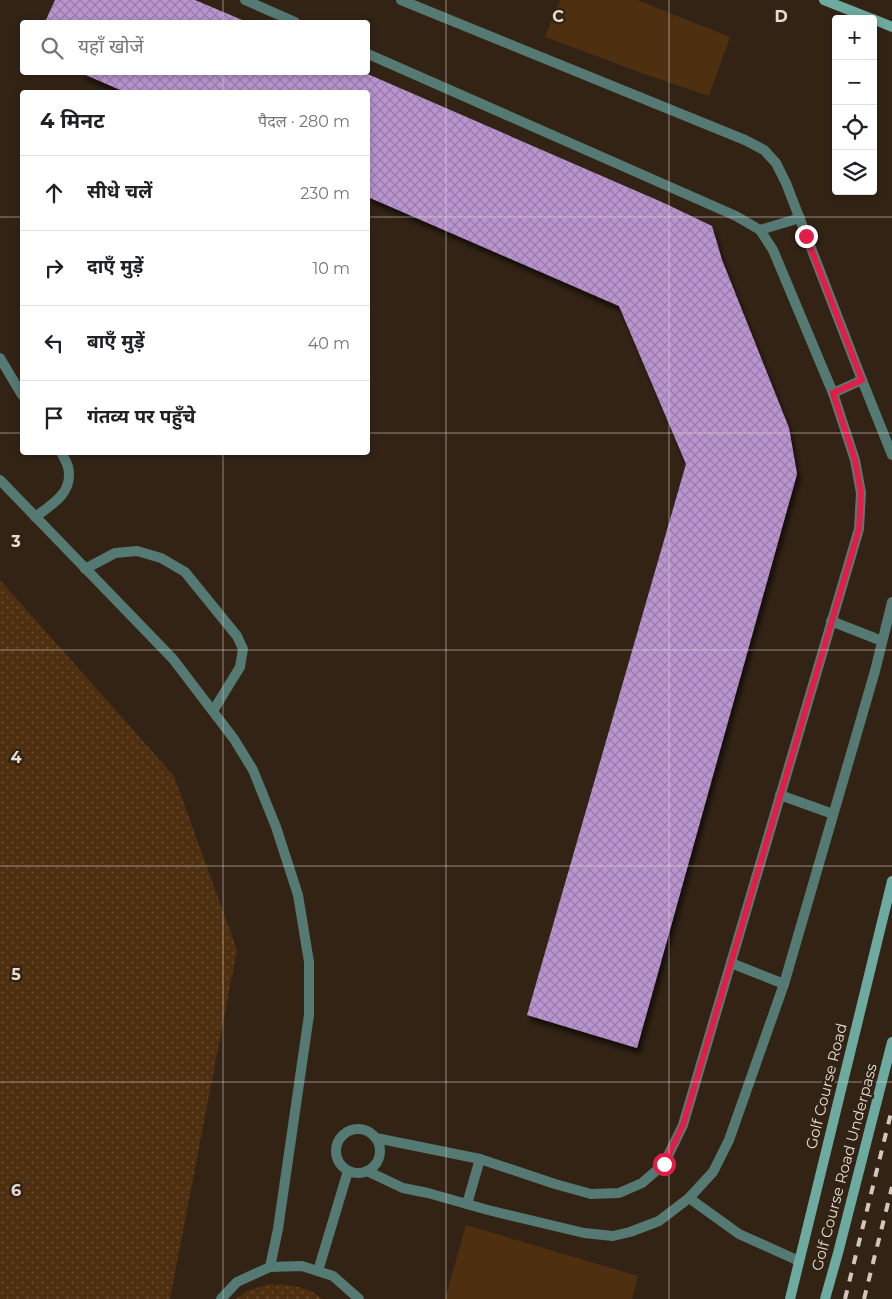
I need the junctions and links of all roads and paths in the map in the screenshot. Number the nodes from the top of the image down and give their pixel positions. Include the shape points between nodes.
1 (244, 0) edge
2 (401, 0) edge
3 (824, 0) edge
4 (862, 15) edge
5 (290, 20) edge
6 (877, 21) edge
7 (892, 27) edge
8 (370, 55) edge
9 (800, 218) junction
10 (760, 230) junction
11 (0, 358) edge
12 (862, 380) junction
13 (20, 392) edge
14 (833, 393) junction
15 (63, 455) edge
16 (892, 455) edge
17 (0, 480) edge
18 (35, 517) junction
19 (86, 569) junction
20 (892, 602) edge
21 (831, 621) junction
22 (882, 641) junction
23 (213, 711) junction
24 (780, 795) junction
25 (833, 814) junction
26 (892, 881) edge
27 (730, 963) junction
28 (784, 984) junction
29 (892, 1042) edge
30 (376, 1138) junction
31 (480, 1159) junction
32 (348, 1171) junction
33 (367, 1171) junction
34 (689, 1198) junction
35 (467, 1204) junction
36 (799, 1261) junction
37 (270, 1267) junction
38 (318, 1271) junction
39 (221, 1299) edge
40 (358, 1299) edge
41 (790, 1299) edge
42 (825, 1299) edge

1 - 5 street
2 - 9 street via 764,150 776,163
3 - 4 street
6 - 7 street
8 - 10 street via 727,212
9 - 10 street
9 - 12 street
10 - 14 street via 774,250
11 - 13 street
12 - 14 street
12 - 16 street
14 - 21 street via 855,460 861,493 859,529
15 - 18 street via 68,465 67,486 60,499
17 - 18 street
18 - 19 street
19 - 23 street via 173,659
19 - 23 street via 115,553 137,552 161,558 185,572 237,636 242,649 240,667
20 - 22 street
21 - 22 street
21 - 24 street
22 - 25 street
23 - 37 street via 253,770 276,826 298,895 309,962 309,1015
24 - 25 street
24 - 27 street
25 - 28 street
26 - 36 street, Golf Course Road
27 - 28 street
27 - 31 street via 683,1125 664,1164 642,1183 619,1193 591,1194
28 - 34 street via 729,1140 714,1172
29 - 42 street, Golf Course Road Underpass
30 - 31 street
30 - 32 street via 368,1131 356,1128 345,1132 338,1140 335,1152 339,1163
30 - 33 street via 380,1150 377,1162
31 - 35 street
32 - 33 street
32 - 38 street
33 - 35 street via 403,1188
34 - 35 street via 659,1221 613,1236 584,1233
34 - 36 street via 739,1234
36 - 41 street, Golf Course Road
37 - 38 street via 302,1266
37 - 39 street via 237,1282
38 - 40 street via 333,1276

